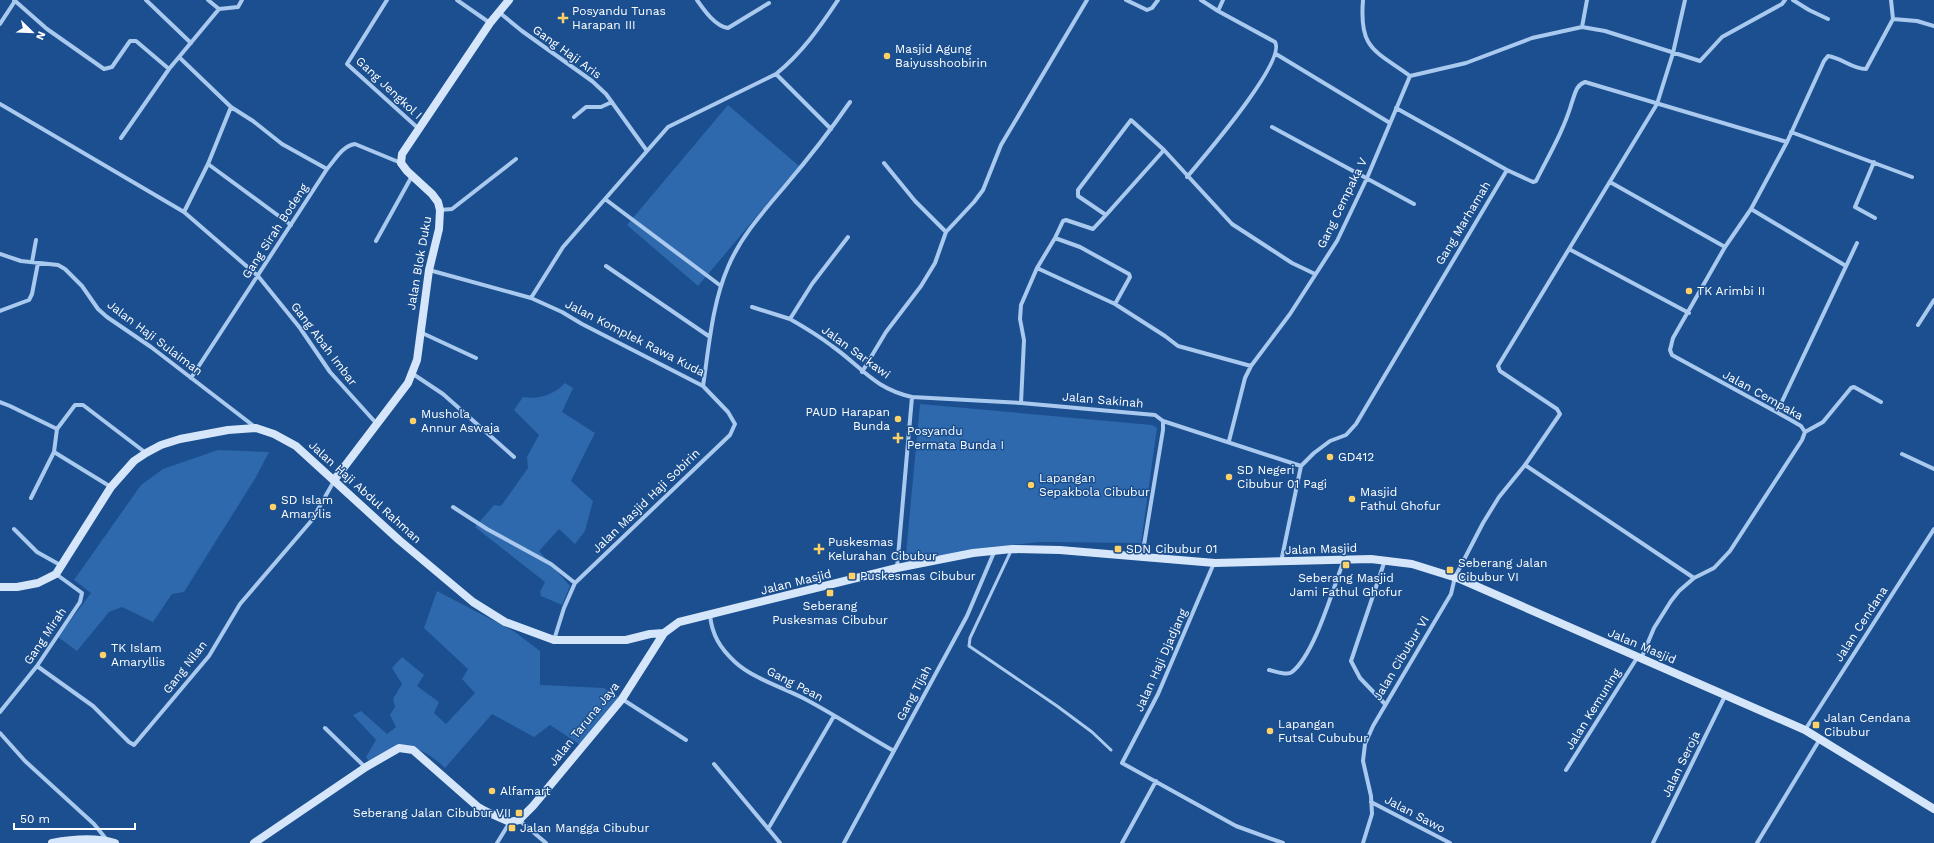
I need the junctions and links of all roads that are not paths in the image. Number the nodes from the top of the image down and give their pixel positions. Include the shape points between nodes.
1 (15, 0) edge
2 (146, 0) edge
3 (208, 0) edge
4 (242, 0) edge
5 (387, 0) edge
6 (457, 0) edge
7 (509, 0) edge
8 (697, 0) edge
9 (838, 0) edge
10 (1087, 0) edge
11 (1126, 0) edge
12 (1158, 0) edge
13 (1201, 0) edge
14 (1223, 0) edge
15 (1364, 0) edge
16 (1587, 0) edge
17 (1685, 0) edge
18 (1785, 0) edge
19 (1793, 0) edge
20 (1891, 0) edge
21 (769, 3) dead end
22 (219, 9) junction
23 (1218, 11) junction
24 (500, 13) junction
25 (1828, 19) dead end
26 (1893, 19) junction
27 (490, 23) junction
28 (0, 24) edge
29 (1934, 26) edge
30 (1582, 27) junction
31 (191, 43) junction
32 (1673, 53) junction
33 (1276, 54) junction
34 (180, 58) junction
35 (169, 70) junction
36 (776, 74) junction
37 (1410, 76) junction
38 (612, 102) junction
39 (850, 102) dead end
40 (0, 104) edge
41 (1657, 104) junction
42 (231, 107) junction
43 (1396, 108) junction
44 (574, 117) dead end
45 (1390, 123) junction
46 (1272, 127) dead end
47 (419, 129) junction
48 (831, 129) junction
49 (1792, 132) junction
50 (121, 138) dead end
51 (1787, 142) junction
52 (1164, 150) junction
53 (647, 151) junction
54 (516, 159) dead end
55 (1874, 162) junction
56 (401, 163) junction
57 (884, 163) dead end
58 (208, 164) junction
59 (327, 169) junction
60 (1507, 170) junction
61 (412, 176) junction
62 (1187, 177) junction
63 (1912, 177) dead end
64 (1367, 178) junction
65 (1610, 182) junction
66 (606, 199) junction
67 (1414, 204) dead end
68 (1751, 209) junction
69 (440, 210) junction
70 (184, 212) junction
71 (1106, 215) junction
72 (1875, 218) dead end
73 (291, 225) junction
74 (946, 232) junction
75 (848, 237) dead end
76 (1055, 238) junction
77 (36, 240) dead end
78 (376, 240) dead end
79 (1858, 242) dead end
80 (1725, 248) junction
81 (1570, 249) junction
82 (0, 254) edge
83 (32, 262) junction
84 (38, 263) junction
85 (606, 266) dead end
86 (1846, 266) junction
87 (1037, 268) junction
88 (429, 270) junction
89 (1315, 274) junction
90 (258, 276) junction
91 (721, 286) junction
92 (531, 298) junction
93 (1934, 300) edge
94 (1115, 304) junction
95 (752, 307) dead end
96 (0, 311) edge
97 (1689, 313) junction
98 (790, 319) junction
99 (1918, 325) dead end
100 (420, 332) junction
101 (710, 337) junction
102 (476, 358) dead end
103 (1251, 366) junction
104 (862, 372) junction
105 (413, 374) junction
106 (191, 378) junction
107 (703, 386) junction
108 (912, 397) junction
109 (0, 402) edge
110 (1881, 402) dead end
111 (1021, 403) junction
112 (1777, 412) junction
113 (1163, 421) junction
114 (375, 424) junction
115 (256, 428) junction
116 (57, 429) junction
117 (1805, 432) junction
118 (1229, 441) junction
119 (54, 452) junction
120 (146, 453) junction
121 (1902, 454) dead end
122 (514, 457) dead end
123 (1525, 465) junction
124 (1301, 466) junction
125 (1934, 469) edge
126 (335, 480) junction
127 (111, 487) junction
128 (31, 498) dead end
129 (453, 507) dead end
130 (14, 529) dead end
131 (1934, 529) edge
132 (1012, 549) junction
133 (995, 550) junction
134 (1142, 558) junction
135 (1344, 560) junction
136 (1385, 560) junction
137 (1214, 563) junction
138 (1280, 563) junction
139 (62, 567) junction
140 (897, 568) junction
141 (56, 574) junction
142 (1455, 577) junction
143 (1694, 578) junction
144 (575, 584) junction
145 (0, 587) edge
146 (710, 615) junction
147 (664, 633) junction
148 (554, 640) junction
149 (1639, 658) junction
150 (37, 666) junction
151 (1269, 670) dead end
152 (1726, 694) junction
153 (622, 699) junction
154 (1384, 703) junction
155 (0, 712) edge
156 (834, 716) junction
157 (325, 728) dead end
158 (1805, 730) junction
159 (0, 733) edge
160 (1821, 738) junction
161 (686, 740) dead end
162 (1111, 750) dead end
163 (894, 751) junction
164 (714, 764) dead end
165 (366, 767) junction
166 (1566, 770) dead end
167 (1156, 781) junction
168 (1371, 802) junction
169 (1934, 809) edge
170 (519, 820) junction
171 (510, 822) junction
172 (768, 829) junction
173 (111, 842) edge
174 (52, 843) edge
175 (254, 843) edge
176 (497, 843) edge
177 (546, 843) edge
178 (780, 843) edge
179 (844, 843) edge
180 (1122, 843) edge
181 (1283, 843) edge
182 (1363, 843) edge
183 (1450, 843) edge
184 (1653, 843) edge
185 (1757, 843) edge

1 - 28 street
1 - 35 street via 47,29 104,69 112,67 133,40
2 - 31 street
3 - 22 street
4 - 22 street via 238,7
5 - 47 street, Gang Jengkol I via 347,64
6 - 27 street
7 - 24 street
8 - 21 street via 707,14 728,28
9 - 36 street via 815,34
10 - 74 street via 1001,145 983,190
11 - 12 street via 1147,10
13 - 23 street
14 - 23 street
15 - 37 street via 1362,31 1368,44
16 - 30 street
17 - 32 street
18 - 32 street via 1722,37 1702,60
19 - 25 street
20 - 26 street
22 - 31 street
23 - 33 street via 1275,42
24 - 27 street
24 - 38 street, Gang Haji Aris via 592,81
26 - 29 street via 1917,21
26 - 49 street, Jalan Cempaka via 1866,69 1858,69 1828,56
27 - 47 street
30 - 32 street via 1605,31
30 - 37 street via 1532,38 1466,63
31 - 34 street
32 - 41 street
33 - 45 street
33 - 62 street via 1262,80 1229,128
34 - 35 street
34 - 42 street
35 - 50 street
36 - 48 street
36 - 53 street via 668,127
37 - 43 street, Gang Cempaka V
38 - 44 street via 601,107 586,107
38 - 53 street, Gang Haji Aris
39 - 48 street, Jalan Komplek Rawa Kuda
40 - 70 street, Gang Abah Imbar
41 - 51 street
41 - 60 street via 1594,84 1580,84 1567,120 1536,181 1532,182
41 - 65 street
42 - 58 street
42 - 59 street via 282,144
43 - 45 street, Gang Cempaka V
43 - 60 street
45 - 64 street, Gang Cempaka V
46 - 64 street
47 - 56 street via 402,154
48 - 91 street, Jalan Komplek Rawa Kuda via 748,231 728,266
49 - 51 street, Jalan Cempaka
49 - 55 street
51 - 68 street, Jalan Cempaka
52 - 62 street
52 - 71 street
52 - 71 street via 1134,120 1129,122 1078,190 1078,196
53 - 66 street
54 - 69 street via 452,209
55 - 63 street
55 - 72 street via 1855,207
56 - 59 street, Gang Sirah Bodeng via 361,146 349,145
56 - 61 street, Jalan Blok Duku
57 - 74 street via 905,190
58 - 70 street
58 - 73 street
59 - 73 street, Gang Sirah Bodeng
60 - 124 street, Gang Marhamah via 1356,424 1346,435 1330,441
61 - 69 street, Jalan Blok Duku via 432,194
61 - 78 street
62 - 89 street via 1232,224 1292,263
64 - 67 street
64 - 89 street, Gang Cempaka V via 1337,241
65 - 80 street
65 - 81 street
66 - 91 street
66 - 92 street via 563,248
68 - 80 street, Jalan Cempaka
68 - 86 street
69 - 88 street, Jalan Blok Duku
70 - 90 street, Gang Abah Imbar
71 - 76 street via 1093,229 1063,221
73 - 90 street, Gang Sirah Bodeng
74 - 104 street via 921,286 886,332
75 - 98 street via 812,284
76 - 87 street
76 - 94 street via 1080,247 1129,274 1130,277
77 - 83 street
79 - 86 street
80 - 97 street, Jalan Cempaka
81 - 97 street
81 - 123 street, Jalan Cibubur VI via 1498,366 1500,371 1559,411
82 - 83 street, Jalan Haji Sulaiman
83 - 84 street, Jalan Haji Sulaiman
84 - 96 street via 32,294 28,300
84 - 106 street, Jalan Haji Sulaiman via 58,265 65,270 82,286 98,309
85 - 101 street
86 - 112 street
87 - 94 street
87 - 111 street via 1021,305 1020,319 1024,340
88 - 92 street, Jalan Komplek Rawa Kuda
88 - 100 street, Jalan Blok Duku
89 - 103 street, Gang Cempaka V via 1290,314
90 - 106 street, Gang Sirah Bodeng
90 - 114 street, Gang Abah Imbar via 300,328 330,372
91 - 101 street, Jalan Komplek Rawa Kuda
92 - 107 street, Jalan Komplek Rawa Kuda via 557,309
93 - 99 street
94 - 103 street via 1178,346
95 - 98 street, Jalan Sarkawi
97 - 112 street, Jalan Cempaka via 1673,338 1670,350 1672,355
98 - 104 street, Jalan Sarkawi via 833,346
100 - 102 street
100 - 105 street, Jalan Blok Duku
101 - 107 street, Jalan Komplek Rawa Kuda
103 - 118 street, Gang Cempaka V via 1245,378
104 - 108 street, Jalan Sarkawi via 884,387
105 - 114 street, Jalan Blok Duku
105 - 122 street via 443,394
106 - 115 street, Jalan Haji Sulaiman
107 - 144 street, Jalan Masjid Haji Sobirin via 728,412 735,424 730,435
108 - 111 street, Jalan Sarkawi
108 - 140 street
109 - 116 street
110 - 117 street via 1851,388 1824,422
111 - 113 street, Jalan Sakinah via 1155,415
112 - 117 street, Jalan Cempaka via 1801,426
113 - 118 street, Jalan Sakinah
113 - 134 street
114 - 126 street, Jalan Blok Duku
115 - 120 street, Jalan Haji Abdul Rahman via 228,430 180,439
115 - 126 street, Jalan Haji Abdul Rahman via 296,446
116 - 119 street
116 - 120 street via 75,405 83,404
117 - 143 street, Jalan Cempaka via 1730,551 1714,568
118 - 124 street, Jalan Sakinah
119 - 127 street
119 - 128 street
120 - 127 street, Jalan Haji Abdul Rahman
121 - 125 street
123 - 142 street, Jalan Cibubur VI via 1483,522
123 - 143 street
124 - 138 street
126 - 148 street, Jalan Haji Abdul Rahman via 399,540 487,612 505,622
126 - 150 street, Gang Nilan via 312,520 240,604 208,656 134,744 93,706
127 - 139 street, Jalan Haji Abdul Rahman
129 - 144 street via 551,564
130 - 139 street via 37,552
131 - 158 street, Jalan Cendana
132 - 133 street, Jalan Masjid
132 - 134 street, Jalan Masjid via 1060,550
132 - 162 lane via 970,638 969,646 1057,706
133 - 140 street, Jalan Masjid
133 - 163 street, Gang Tijah via 967,616
134 - 137 street, Jalan Masjid
135 - 136 street, Jalan Masjid
135 - 138 street, Jalan Masjid
135 - 151 street via 1306,655 1288,674
136 - 142 street, Jalan Masjid via 1412,564
136 - 154 street via 1352,661 1360,678
137 - 138 street, Jalan Masjid
137 - 167 street, Jalan Haji Djadjang via 1158,694 1122,762
139 - 141 street, Jalan Haji Abdul Rahman
140 - 146 street, Jalan Masjid
141 - 145 street, Jalan Haji Abdul Rahman via 38,583
141 - 150 street, Gang Mirah via 82,593 82,596
142 - 149 street, Jalan Masjid
142 - 154 street, Jalan Cibubur VI via 1451,594
143 - 149 street, Jalan Cempaka via 1679,591 1664,612
144 - 148 street, Jalan Masjid Haji Sobirin
146 - 147 street, Jalan Masjid via 679,622
146 - 156 street, Gang Pean via 712,629 719,644 735,662 745,670
147 - 148 street, Jalan Haji Abdul Rahman via 626,640
147 - 153 street, Jalan Taruna Jaya
149 - 152 street, Jalan Masjid
149 - 166 street, Jalan Kemuning
150 - 155 street, Gang Mirah
152 - 158 street, Jalan Masjid
152 - 184 street, Jalan Seroja
153 - 161 street
153 - 170 street, Jalan Taruna Jaya
154 - 168 street, Jalan Cibubur VI via 1372,726 1365,750 1364,770
156 - 163 street, Gang Pean
156 - 172 street
157 - 165 street
158 - 160 street, Jalan Masjid
159 - 173 street via 25,761
160 - 169 street, Jalan Masjid
160 - 185 street
163 - 179 street, Gang Tijah
164 - 172 street
165 - 171 street via 399,748 413,750 478,807
165 - 175 street
167 - 180 street
167 - 181 street via 1236,826
168 - 182 street, Jalan Cibubur VI via 1372,814
168 - 183 street, Jalan Sawo
170 - 171 street
170 - 177 street
171 - 176 street
172 - 178 street
173 - 174 street via 76,839

